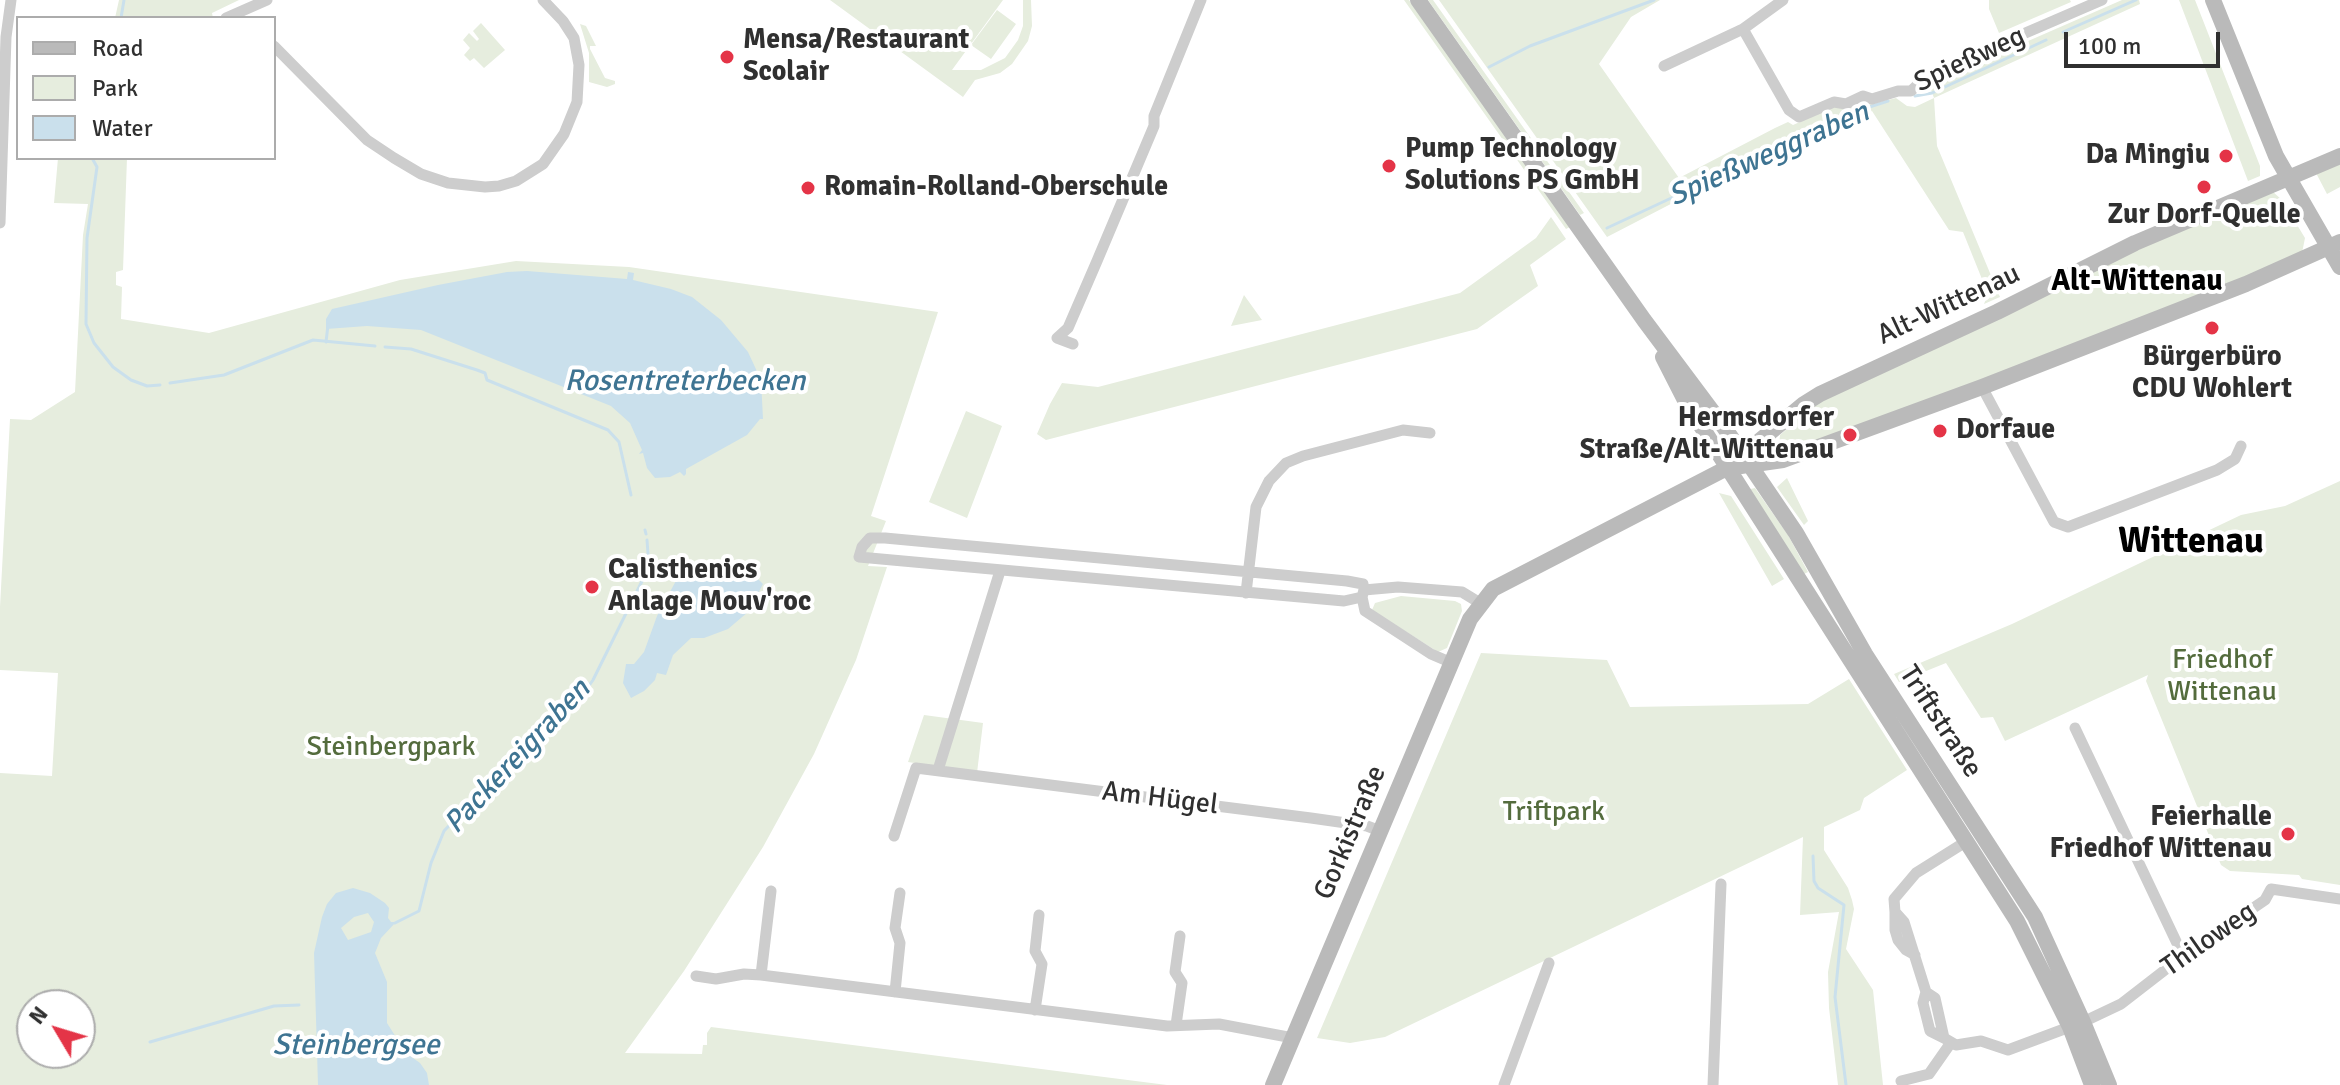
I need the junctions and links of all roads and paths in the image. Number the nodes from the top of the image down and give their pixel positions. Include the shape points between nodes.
1 (11, 0) edge
2 (267, 0) edge
3 (543, 0) edge
4 (1201, 0) edge
5 (1418, 0) edge
6 (1783, 0) edge
7 (2102, 0) edge
8 (2213, 0) edge
9 (244, 15) edge
10 (1743, 29) junction
11 (8, 37) edge
12 (276, 48) edge
13 (1664, 66) dead end
14 (2340, 156) edge
15 (2288, 179) junction
16 (0, 223) edge
17 (2334, 245) edge
18 (2340, 267) edge
19 (1644, 320) junction
20 (1073, 344) dead end
21 (1982, 387) junction
22 (1430, 433) dead end
23 (1771, 433) junction
24 (2241, 446) dead end
25 (1746, 460) junction
26 (1783, 460) junction
27 (1727, 468) junction
28 (1019, 551) junction
29 (1000, 571) junction
30 (1248, 571) junction
31 (1017, 572) junction
32 (1820, 574) junction
33 (1802, 585) junction
34 (1246, 593) junction
35 (1363, 593) junction
36 (1480, 603) junction
37 (1858, 658) junction
38 (1452, 663) junction
39 (2075, 728) dead end
40 (938, 770) junction
41 (1380, 831) junction
42 (894, 836) dead end
43 (1967, 841) junction
44 (1721, 884) dead end
45 (771, 891) dead end
46 (900, 893) dead end
47 (2340, 899) edge
48 (1039, 915) dead end
49 (1180, 936) dead end
50 (2183, 956) junction
51 (1549, 963) dead end
52 (761, 975) junction
53 (696, 976) dead end
54 (895, 992) junction
55 (1035, 1010) junction
56 (1176, 1025) junction
57 (2077, 1025) junction
58 (1293, 1038) junction
59 (1947, 1041) junction
60 (1901, 1081) dead end
61 (1273, 1085) edge
62 (1504, 1085) edge
63 (1713, 1085) edge
64 (2092, 1085) edge
65 (2109, 1085) edge

1 - 11 street
2 - 9 street
3 - 12 street via 574,38 577,102 543,164 499,186 448,183 394,158 367,140
4 - 20 street via 1097,261 1068,328 1057,338
5 - 19 main road
6 - 10 street
7 - 10 street, Spießweg via 1928,75 1911,91 1834,102 1799,117 1789,110
8 - 15 main road
10 - 13 street
11 - 16 street
14 - 15 main road, Alt-Wittenau
15 - 17 main road
15 - 23 main road, Alt-Wittenau via 2135,243 1820,394
17 - 18 main road
17 - 21 main road
19 - 25 main road, Triftstraße
19 - 27 main road, Triftstraße
21 - 24 street via 2054,522 2068,527 2217,470 2235,459
21 - 26 main road
22 - 30 street via 1403,430 1286,463 1256,507
23 - 25 main road, Alt-Wittenau
23 - 26 main road
25 - 26 main road
25 - 27 main road
25 - 32 main road, Triftstraße
27 - 33 main road, Triftstraße
27 - 36 main road via 1501,583
28 - 29 street via 870,538 859,557
28 - 30 street
28 - 31 street
29 - 31 street
29 - 40 street
30 - 34 street
30 - 35 street via 1363,584
31 - 34 street
32 - 33 main road
32 - 37 main road, Triftstraße
33 - 37 main road, Triftstraße
34 - 35 street via 1344,601
35 - 36 street via 1398,587 1462,592
35 - 38 street via 1365,611
36 - 38 main road, Gorkistraße
37 - 43 main road, Triftstraße
37 - 57 main road, Triftstraße via 2035,917
38 - 41 main road, Gorkistraße
39 - 50 street
40 - 41 street, Am Hügel
40 - 42 street via 916,768
41 - 58 main road, Gorkistraße
43 - 57 main road, Triftstraße
43 - 59 street via 1916,873 1894,899
44 - 63 street
45 - 52 street
46 - 54 street
47 - 50 street, Thiloweg via 2271,889 2265,900
48 - 55 street via 1035,951 1042,964
49 - 56 street via 1175,972 1182,983
50 - 57 street, Thiloweg via 2121,1004
51 - 62 street
52 - 53 street
52 - 54 street
54 - 55 street
55 - 56 street
56 - 58 street via 1219,1024
57 - 59 street, Thiloweg via 2008,1050 1981,1041
57 - 64 main road, Triftstraße
57 - 65 main road, Triftstraße
58 - 61 main road, Gorkistraße
59 - 60 street via 1929,1074

